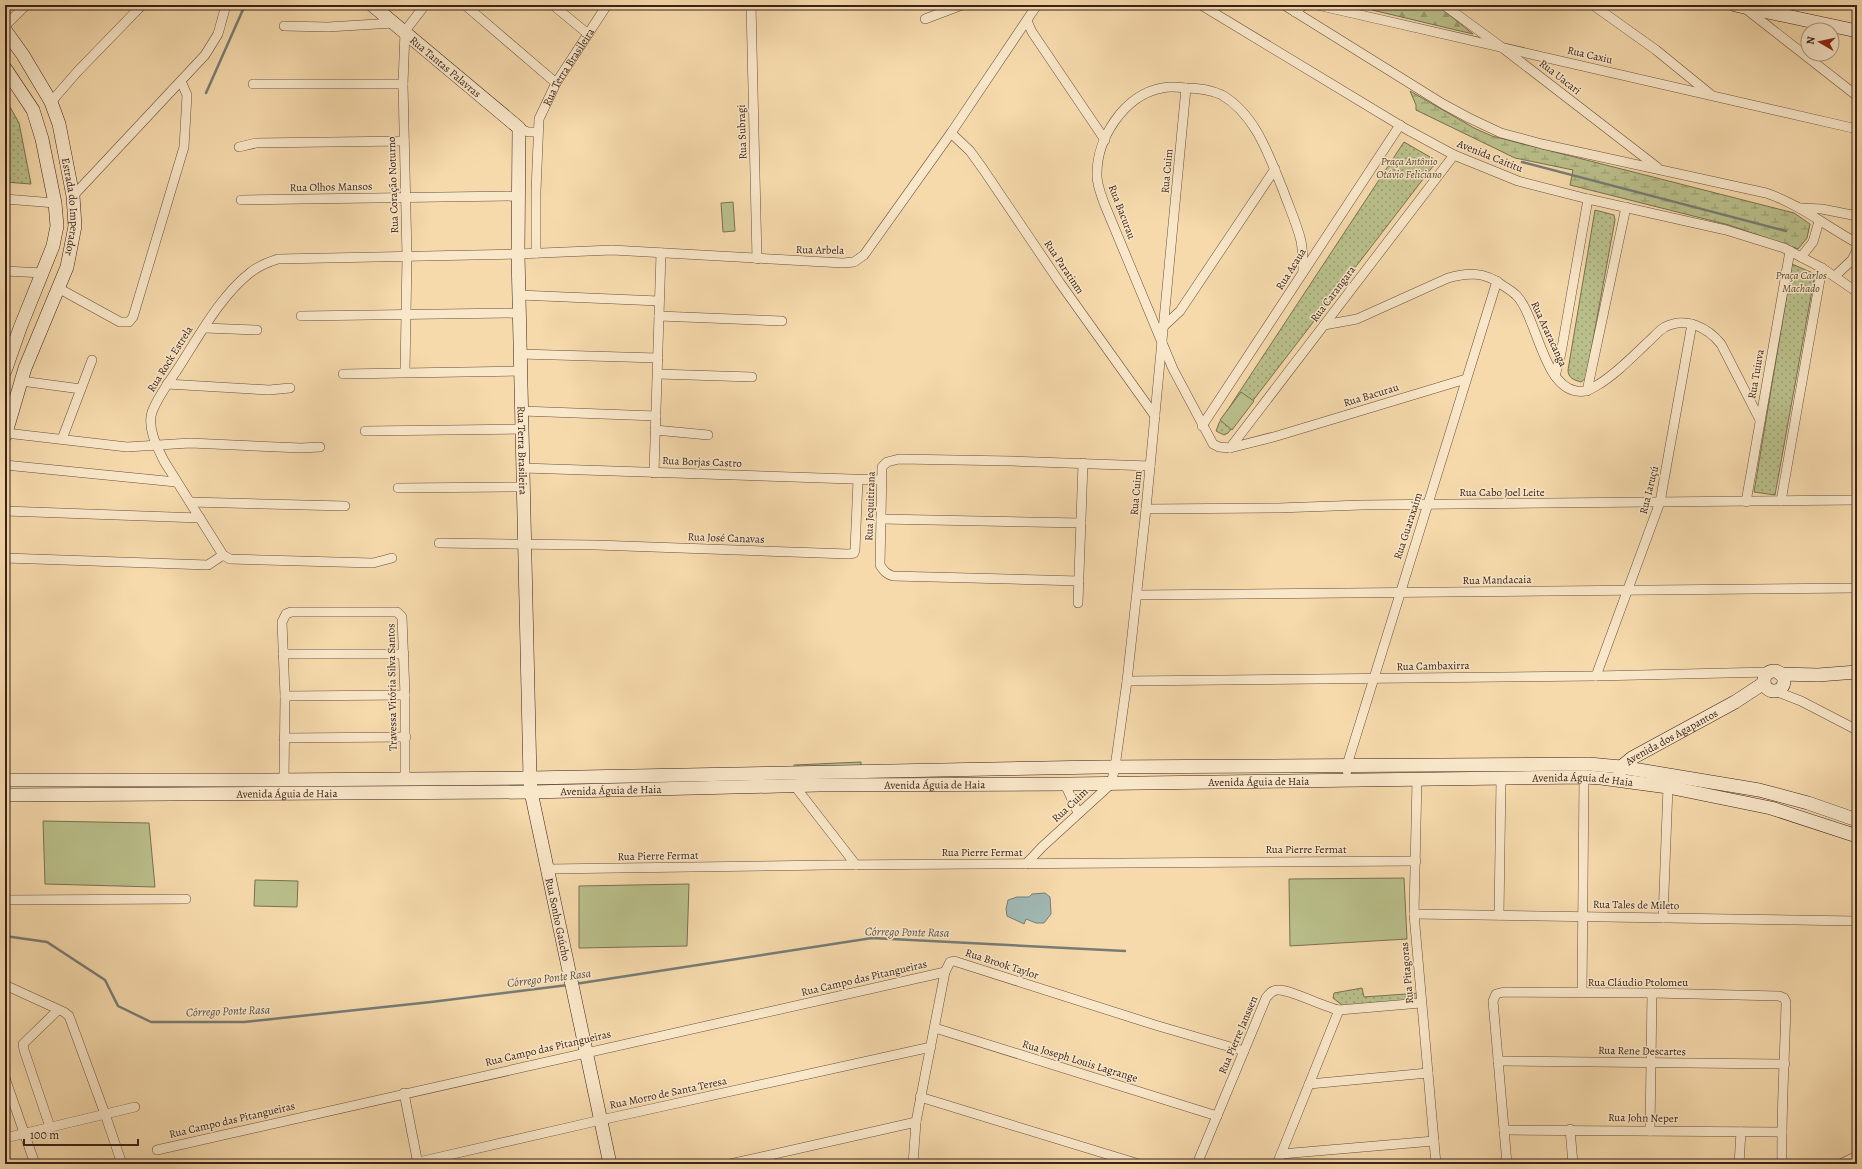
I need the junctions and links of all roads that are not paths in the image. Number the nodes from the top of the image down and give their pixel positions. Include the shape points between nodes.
1 (26, 5) edge
2 (142, 5) edge
3 (226, 5) edge
4 (372, 5) edge
5 (424, 5) edge
6 (464, 5) edge
7 (553, 5) edge
8 (607, 5) edge
9 (751, 5) edge
10 (1201, 5) edge
11 (1284, 5) edge
12 (1304, 5) edge
13 (1317, 5) edge
14 (1444, 5) edge
15 (1593, 5) edge
16 (1769, 5) edge
17 (957, 6) edge
18 (1035, 6) edge
19 (1740, 6) edge
20 (1295, 12) junction
21 (925, 19) dead end
22 (1027, 21) junction
23 (393, 23) junction
24 (1857, 24) edge
25 (5, 26) edge
26 (284, 26) dead end
27 (5, 30) edge
28 (405, 31) junction
29 (1857, 31) edge
30 (588, 34) junction
31 (1504, 49) junction
32 (5, 68) edge
33 (181, 81) junction
34 (556, 82) junction
35 (252, 84) dead end
36 (403, 84) junction
37 (1186, 88) junction
38 (1713, 96) junction
39 (1857, 96) edge
40 (51, 102) junction
41 (1400, 125) junction
42 (519, 128) junction
43 (1857, 129) edge
44 (538, 132) junction
45 (951, 133) junction
46 (1105, 140) junction
47 (404, 142) junction
48 (239, 147) dead end
49 (1454, 155) junction
50 (1274, 169) junction
51 (1660, 169) junction
52 (73, 196) junction
53 (518, 196) junction
54 (406, 198) junction
55 (5, 199) edge
56 (1588, 199) junction
57 (241, 200) dead end
58 (54, 203) junction
59 (1626, 207) junction
60 (1801, 208) junction
61 (1857, 216) edge
62 (1819, 221) junction
63 (1857, 243) edge
64 (1857, 250) edge
65 (1790, 251) junction
66 (536, 252) junction
67 (661, 253) junction
68 (518, 254) junction
69 (407, 256) junction
70 (1801, 257) junction
71 (757, 259) junction
72 (1822, 268) junction
73 (5, 271) edge
74 (1303, 272) junction
75 (43, 273) junction
76 (1834, 276) junction
77 (1497, 281) junction
78 (58, 288) junction
79 (1857, 292) edge
80 (519, 295) junction
81 (660, 301) junction
82 (519, 313) junction
83 (406, 314) junction
84 (301, 316) dead end
85 (659, 316) junction
86 (782, 321) dead end
87 (1692, 324) junction
88 (21, 325) junction
89 (1165, 325) junction
90 (1324, 325) junction
91 (205, 328) junction
92 (257, 330) dead end
93 (40, 332) junction
94 (1162, 342) junction
95 (8, 350) edge
96 (520, 354) junction
97 (658, 358) junction
98 (92, 360) dead end
99 (5, 370) edge
100 (521, 371) junction
101 (405, 372) junction
102 (343, 374) dead end
103 (658, 374) junction
104 (1555, 376) junction
105 (752, 377) dead end
106 (1466, 379) junction
107 (21, 381) junction
108 (167, 384) junction
109 (290, 388) dead end
110 (81, 389) junction
111 (1587, 391) junction
112 (522, 411) junction
113 (656, 416) junction
114 (1155, 416) junction
115 (1760, 420) junction
116 (1202, 426) junction
117 (522, 429) junction
118 (656, 430) junction
119 (365, 431) dead end
120 (6, 434) edge
121 (708, 435) dead end
122 (62, 439) junction
123 (156, 446) junction
124 (320, 447) dead end
125 (1230, 448) junction
126 (1083, 463) junction
127 (5, 465) edge
128 (1150, 466) junction
129 (523, 468) junction
130 (654, 473) junction
131 (858, 480) junction
132 (881, 480) junction
133 (176, 482) junction
134 (523, 487) junction
135 (398, 488) dead end
136 (1857, 500) edge
137 (1781, 501) junction
138 (190, 502) junction
139 (1660, 502) junction
140 (1746, 502) junction
141 (1428, 504) junction
142 (345, 506) dead end
143 (1146, 509) junction
144 (5, 511) edge
145 (200, 518) junction
146 (881, 518) junction
147 (1081, 523) junction
148 (439, 543) dead end
149 (524, 544) junction
150 (223, 555) junction
151 (5, 558) edge
152 (392, 558) dead end
153 (1079, 581) junction
154 (1857, 588) edge
155 (1628, 591) junction
156 (1399, 593) junction
157 (1137, 595) junction
158 (1078, 604) dead end
159 (283, 654) junction
160 (404, 654) junction
161 (1857, 672) edge
162 (1596, 676) junction
163 (1373, 679) junction
164 (1128, 681) junction
165 (1773, 682) junction
166 (405, 695) junction
167 (285, 696) junction
168 (1857, 730) edge
169 (406, 737) junction
170 (284, 738) junction
171 (1347, 765) junction
172 (1115, 767) junction
173 (1621, 767) junction
174 (832, 771) junction
175 (1584, 777) junction
176 (405, 778) junction
177 (530, 778) junction
178 (1417, 779) junction
179 (1501, 779) junction
180 (5, 780) edge
181 (284, 780) junction
182 (1347, 780) junction
183 (1619, 780) junction
184 (1065, 784) junction
185 (1111, 784) junction
186 (794, 785) junction
187 (824, 785) junction
188 (1668, 787) junction
189 (531, 792) junction
190 (5, 796) edge
191 (1078, 813) junction
192 (1857, 820) edge
193 (1857, 836) edge
194 (1416, 860) junction
195 (1026, 864) junction
196 (856, 865) junction
197 (547, 869) junction
198 (186, 899) dead end
199 (5, 900) edge
200 (1414, 914) junction
201 (1499, 915) junction
202 (1582, 916) junction
203 (1663, 918) junction
204 (1857, 921) edge
205 (945, 972) junction
206 (5, 985) edge
207 (1582, 993) junction
208 (1652, 993) junction
209 (1421, 1004) junction
210 (58, 1010) junction
211 (1339, 1010) junction
212 (935, 1028) junction
213 (931, 1047) junction
214 (1244, 1051) junction
215 (585, 1052) junction
216 (1498, 1061) junction
217 (1651, 1064) junction
218 (1785, 1064) junction
219 (1428, 1073) junction
220 (5, 1078) edge
221 (1309, 1084) junction
222 (404, 1093) junction
223 (920, 1098) junction
224 (135, 1107) dead end
225 (105, 1114) junction
226 (1218, 1116) junction
227 (601, 1120) junction
228 (916, 1122) junction
229 (50, 1127) junction
230 (1504, 1130) junction
231 (1570, 1130) junction
232 (1650, 1131) junction
233 (1741, 1132) junction
234 (1782, 1132) junction
235 (25, 1133) junction
236 (5, 1138) edge
237 (1434, 1141) junction
238 (157, 1150) dead end
239 (1281, 1154) junction
240 (1857, 1156) edge
241 (415, 1163) edge
242 (35, 1164) edge
243 (122, 1164) edge
244 (610, 1164) edge
245 (730, 1164) edge
246 (913, 1164) edge
247 (1139, 1164) edge
248 (1197, 1164) edge
249 (1277, 1164) edge
250 (1436, 1164) edge
251 (1507, 1164) edge
252 (1573, 1164) edge
253 (1739, 1164) edge
254 (1782, 1164) edge
255 (1840, 1164) edge

1 - 25 street
2 - 40 street
3 - 33 street via 213,44
4 - 23 main road, Rua Tantas Palavras
5 - 28 street
6 - 34 street
7 - 30 street
8 - 30 street, Rua Terra Brasileira
9 - 71 street, Rua Subragi
10 - 41 street, Avenida Caititu
11 - 20 street
12 - 20 street
13 - 31 street, Rua Caxiu
14 - 31 street, Rua Uacari
15 - 38 street via 1656,50
16 - 24 main road
17 - 21 street
18 - 22 street, Rua Arbela
19 - 29 main road
19 - 39 street
20 - 51 street via 1443,104 1501,132 1542,144
22 - 45 street, Rua Arbela
22 - 46 street
23 - 26 street via 328,27
23 - 28 main road, Rua Tantas Palavras
27 - 40 main road, Estrada do Imperador
28 - 36 street, Rua Coração Noturno
28 - 42 main road, Rua Tantas Palavras
30 - 34 street, Rua Terra Brasileira
31 - 38 street, Rua Caxiu
31 - 51 street, Rua Uacari
32 - 58 main road, Estrada do Imperador via 33,110 42,139
33 - 52 street
33 - 78 street via 187,95 184,147 133,317 129,322 120,322
34 - 44 street, Rua Terra Brasileira via 541,114
35 - 36 street
36 - 47 street, Rua Coração Noturno
37 - 46 street, Rua Bacurau via 1163,88 1138,99 1121,113
37 - 50 street, Rua Bacurau via 1207,90 1221,95 1234,104 1255,128
37 - 89 street, Rua Cuim
38 - 43 street, Rua Caxiu
40 - 52 main road, Estrada do Imperador via 59,124
41 - 49 street, Avenida Caititu
41 - 74 street, Rua Acaua
42 - 44 street via 528,132
42 - 53 main road, Rua Terra Brasileira
44 - 66 street, Rua Terra Brasileira
45 - 71 street, Rua Arbela via 859,260 843,264
45 - 114 street, Rua Paratinm via 970,151 983,169
46 - 94 street, Rua Bacurau via 1098,163 1099,186
47 - 48 street via 256,143
47 - 54 street, Rua Coração Noturno
49 - 56 street, Avenida Caititu via 1518,181
49 - 90 street, Rua Carangara
50 - 74 street, Rua Bacurau via 1301,241
50 - 89 street via 1180,311
51 - 60 street via 1766,193
52 - 78 main road, Estrada do Imperador via 76,226 67,267
53 - 54 street, Rua Olhos Mansos
53 - 68 main road, Rua Terra Brasileira
54 - 57 street, Rua Olhos Mansos
54 - 69 street, Rua Coração Noturno
55 - 58 street
56 - 59 street, Avenida Caititu
56 - 104 street
58 - 75 main road, Estrada do Imperador via 55,236
59 - 65 street, Avenida Caititu via 1726,230
59 - 111 street
60 - 61 street
60 - 62 street
62 - 63 street
62 - 70 street via 1812,242
64 - 76 street via 1852,260
65 - 70 street, Avenida Caititu
65 - 115 street, Rua Tuiuva
66 - 67 street, Rua Arbela via 612,250
66 - 68 street, Rua Arbela
67 - 71 street, Rua Arbela
67 - 81 street
68 - 69 street, Rua Rock Estrela
68 - 80 main road, Rua Terra Brasileira
69 - 83 street, Rua Coração Noturno
69 - 91 street, Rua Rock Estrela via 278,259 265,263 250,273 225,299
70 - 72 street, Avenida Caititu
72 - 76 street, Avenida Caititu
72 - 137 street
73 - 75 street
74 - 116 street, Rua Acaua
75 - 88 main road, Estrada do Imperador
76 - 79 street, Avenida Caititu
77 - 90 street, Rua Araracanga via 1474,273 1463,273 1357,319
77 - 104 street, Rua Araracanga via 1517,296
77 - 106 street, Rua Guaraxaim
78 - 93 main road, Estrada do Imperador
80 - 81 street
80 - 82 main road, Rua Terra Brasileira
81 - 85 street
82 - 83 street
82 - 96 main road, Rua Terra Brasileira
83 - 84 street
83 - 101 street, Rua Coração Noturno
85 - 86 street
85 - 97 street
87 - 111 street via 1678,323 1663,328 1616,372
87 - 115 street via 1704,328 1721,344
87 - 139 street, Rua Iaruçú
88 - 93 main road
88 - 95 main road, Estrada do Imperador
89 - 94 street, Rua Cuim
90 - 125 street, Rua Carangara
91 - 92 street
91 - 108 street, Rua Rock Estrela
93 - 107 main road, Estrada do Imperador
94 - 114 street, Rua Cuim
94 - 116 street, Rua Bacurau
95 - 99 main road, Estrada do Imperador
96 - 97 street
96 - 100 main road, Rua Terra Brasileira
97 - 103 street
98 - 110 street
100 - 101 street
100 - 112 main road, Rua Terra Brasileira
101 - 102 street
103 - 105 street
103 - 113 street
104 - 111 street, Rua Araracanga via 1574,391
106 - 125 street, Rua Bacurau
106 - 141 street, Rua Guaraxaim
107 - 110 street
107 - 120 main road, Estrada do Imperador
108 - 109 street via 269,390
108 - 123 street, Rua Rock Estrela via 152,412 151,429
110 - 122 street
112 - 113 street
112 - 117 main road, Rua Terra Brasileira
113 - 118 street
114 - 128 street, Rua Cuim
115 - 140 street, Rua Tuiuva
116 - 125 street, Rua Bacurau via 1213,444
117 - 119 street
117 - 129 main road, Rua Terra Brasileira
118 - 121 street
118 - 130 street
120 - 122 street
122 - 123 street via 127,447
123 - 124 street via 190,443
123 - 133 street, Rua Rock Estrela
126 - 128 street, Rua Jequitirana
126 - 132 street, Rua Jequitirana via 899,459 882,467
126 - 147 street
127 - 133 street
128 - 143 street, Rua Cuim
129 - 130 street, Rua Borjas Castro
129 - 134 main road, Rua Terra Brasileira
130 - 131 street, Rua Borjas Castro
131 - 132 street, Rua Borjas Castro
131 - 149 street, Rua José Canavas via 856,550 852,554
132 - 146 street, Rua Jequitirana
133 - 138 street, Rua Rock Estrela
134 - 135 street
134 - 149 main road, Rua Terra Brasileira
136 - 137 street, Rua Cabo Joel Leite
137 - 140 street, Rua Cabo Joel Leite
138 - 142 street
138 - 145 street, Rua Rock Estrela
139 - 140 street, Rua Cabo Joel Leite
139 - 141 street, Rua Cabo Joel Leite
139 - 155 street, Rua Iaruçú
141 - 143 street, Rua Cabo Joel Leite
141 - 156 street, Rua Guaraxaim
143 - 157 street, Rua Cuim
144 - 145 street
145 - 150 street, Rua Rock Estrela
146 - 147 street
146 - 153 street, Rua Jequitirana via 880,565 888,575
147 - 153 street
148 - 149 street, Rua José Canavas
149 - 177 main road, Rua Terra Brasileira
150 - 151 street via 208,565
150 - 152 street via 235,560 358,563 379,563
153 - 158 street
154 - 155 street, Rua Mandacaia
155 - 156 street, Rua Mandacaia
155 - 162 street, Rua Iaruçú
156 - 157 street, Rua Mandacaia
156 - 163 street, Rua Guaraxaim
157 - 164 street, Rua Cuim
159 - 160 street
159 - 160 street, Travessa Vitória Silva Santos via 282,622 286,614 291,612 397,612 402,617
159 - 167 street, Travessa Vitória Silva Santos
160 - 166 street, Travessa Vitória Silva Santos
161 - 165 main road
162 - 163 street, Rua Cambaxirra
162 - 165 street, Rua Cambaxirra via 1739,672
163 - 164 street, Rua Cambaxirra
163 - 171 street, Rua Guaraxaim
164 - 172 street, Rua Cuim
165 - 168 street, Rua Cambaxirra via 1801,701
165 - 173 main road, Avenida dos Agapantos via 1632,758
166 - 167 street
166 - 169 street, Travessa Vitória Silva Santos
167 - 170 street, Travessa Vitória Silva Santos
169 - 170 street
169 - 176 street, Travessa Vitória Silva Santos
170 - 181 street, Travessa Vitória Silva Santos
171 - 172 main road, Avenida Águia de Haia
171 - 173 main road, Avenida Águia de Haia via 1589,764
171 - 182 street, Rua Guaraxaim
172 - 174 main road, Avenida Águia de Haia
172 - 185 street, Rua Cuim
173 - 183 main road, Avenida dos Agapantos
173 - 192 main road, Avenida Águia de Haia via 1759,790
174 - 177 main road, Avenida Águia de Haia
174 - 187 main road via 822,777
175 - 179 main road, Avenida Águia de Haia
175 - 183 main road, Avenida Águia de Haia
175 - 202 street
176 - 177 main road, Avenida Águia de Haia
176 - 181 main road, Avenida Águia de Haia
177 - 189 main road, Rua Terra Brasileira
178 - 179 main road, Avenida Águia de Haia
178 - 182 main road, Avenida Águia de Haia
178 - 194 street, Rua Pitagoras
179 - 201 street
180 - 181 main road, Avenida Águia de Haia
182 - 185 main road, Avenida Águia de Haia
183 - 188 main road, Avenida Águia de Haia
184 - 185 main road, Avenida Águia de Haia
184 - 187 main road, Avenida Águia de Haia
184 - 191 street
185 - 191 street, Rua Cuim
186 - 187 main road, Avenida Águia de Haia
186 - 189 main road, Avenida Águia de Haia
186 - 196 street
188 - 193 main road, Avenida Águia de Haia via 1771,808
188 - 203 street
189 - 190 main road, Avenida Águia de Haia
189 - 197 main road, Rua Sonho Gaúcho
191 - 195 street, Rua Cuim
194 - 195 street, Rua Pierre Fermat
194 - 200 street, Rua Pitagoras
195 - 196 street, Rua Pierre Fermat
196 - 197 street, Rua Pierre Fermat
197 - 215 main road, Rua Sonho Gaúcho
198 - 199 street
200 - 201 street, Rua Tales de Mileto
200 - 209 street, Rua Pitagoras
201 - 202 street, Rua Tales de Mileto
202 - 203 street, Rua Tales de Mileto
202 - 207 street
203 - 204 street, Rua Tales de Mileto
205 - 212 street
205 - 214 street, Rua Brook Taylor via 948,964 954,961
205 - 215 street, Rua Campo das Pitangueiras
206 - 210 street
207 - 208 street, Rua Cláudio Ptolomeu
207 - 216 street, Rua Cláudio Ptolomeu via 1496,994 1493,1002
208 - 217 street
208 - 218 street, Rua Cláudio Ptolomeu via 1784,998
209 - 211 street, Rua Pierre Janssen
209 - 219 street, Rua Pitagoras
210 - 225 street via 72,1022
210 - 229 street via 23,1044
211 - 214 street, Rua Pierre Janssen via 1286,991 1270,992
211 - 221 street
212 - 213 street
212 - 226 street, Rua Joseph Louis Lagrange
213 - 223 street
213 - 227 street, Rua Morro de Santa Teresa
214 - 226 street, Rua Pierre Janssen
215 - 222 street, Rua Campo das Pitangueiras
215 - 227 main road, Rua Sonho Gaúcho
216 - 217 street, Rua Rene Descartes
216 - 230 street, Rua Cláudio Ptolomeu
217 - 218 street, Rua Rene Descartes
217 - 232 street
218 - 234 street, Rua Cláudio Ptolomeu
219 - 221 street
219 - 237 street, Rua Pitagoras
220 - 235 street
221 - 239 street
222 - 238 street, Rua Campo das Pitangueiras
222 - 241 street
223 - 228 street
223 - 247 street
224 - 225 street
225 - 229 street
225 - 243 street
226 - 248 street, Rua Pierre Janssen
227 - 241 street, Rua Morro de Santa Teresa
227 - 244 main road, Rua Sonho Gaúcho
228 - 245 street
228 - 246 street
229 - 235 street
230 - 231 street, Rua John Neper
230 - 251 street, Rua Cláudio Ptolomeu
231 - 232 street, Rua John Neper
231 - 252 street
232 - 233 street, Rua John Neper
233 - 234 street, Rua John Neper
233 - 253 street
234 - 254 street, Rua Cláudio Ptolomeu
235 - 236 street
235 - 242 street
237 - 239 street
237 - 250 street, Rua Pitagoras
239 - 249 street
240 - 255 street

